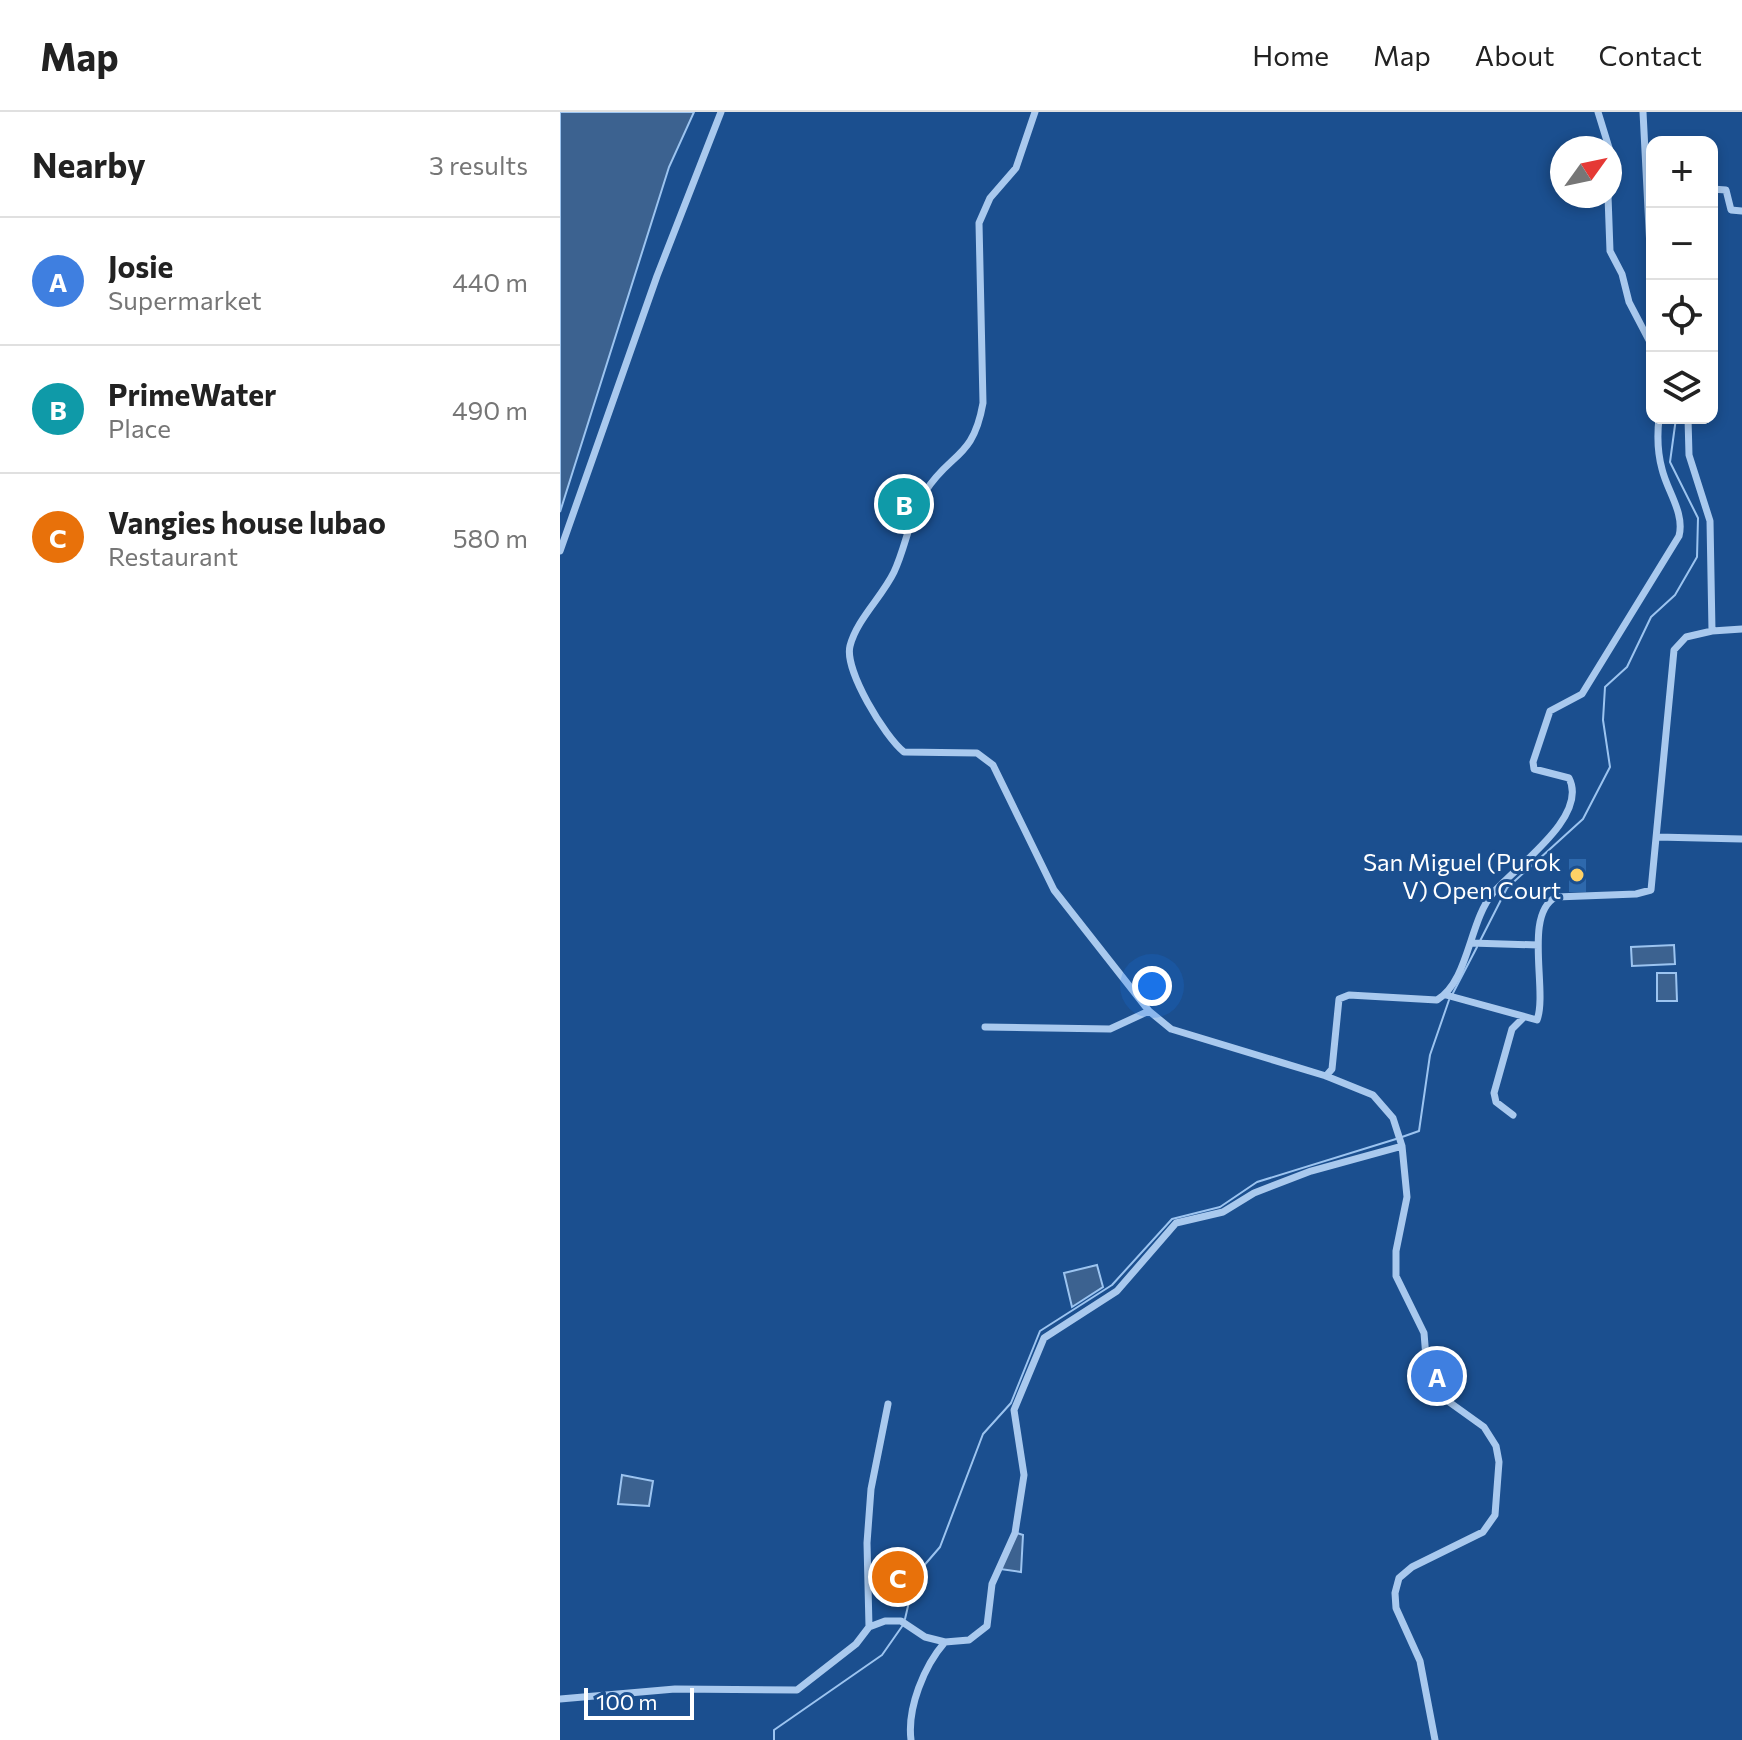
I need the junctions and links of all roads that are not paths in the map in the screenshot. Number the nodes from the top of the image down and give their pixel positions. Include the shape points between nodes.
1 (721, 112) edge
2 (1035, 112) edge
3 (1598, 112) edge
4 (1643, 112) edge
5 (1605, 136) edge
6 (1646, 144) edge
7 (1718, 189) edge
8 (1608, 208) edge
9 (1651, 208) edge
10 (1742, 211) edge
11 (1652, 280) edge
12 (1646, 335) edge
13 (1658, 424) edge
14 (1688, 424) edge
15 (560, 551) edge
16 (1742, 629) edge
17 (1712, 631) junction
18 (1657, 837) junction
19 (1742, 839) edge
20 (1477, 944) junction
21 (1538, 945) junction
22 (1446, 995) junction
23 (1149, 1011) junction
24 (1523, 1018) junction
25 (985, 1027) dead end
26 (1326, 1076) junction
27 (1513, 1115) dead end
28 (1402, 1146) junction
29 (888, 1404) dead end
30 (869, 1627) junction
31 (945, 1642) junction
32 (560, 1699) edge
33 (911, 1740) edge
34 (1435, 1740) edge

1 - 15 street
2 - 23 street via 1016,168 990,198 979,223 979,426 973,441 926,491 894,573 849,648 863,691 895,745 904,752 924,754 977,753 993,765 1054,890
3 - 5 street
4 - 6 street
7 - 10 street via 1726,190 1731,210
8 - 12 street via 1610,251
9 - 11 street
13 - 20 street via 1656,439 1680,517 1679,536 1582,694 1550,711 1533,769 1569,778 1573,800 1557,827 1488,900
14 - 17 street via 1689,455 1710,521
16 - 17 street
17 - 18 street via 1686,637 1674,650
18 - 19 street
18 - 21 street via 1651,890 1556,897 1544,907
20 - 21 street
20 - 22 street
21 - 24 street via 1539,1017
22 - 24 street
22 - 26 street via 1437,1000 1349,995 1339,999 1332,1069
23 - 25 street via 1110,1029
23 - 26 street via 1171,1029
24 - 27 street via 1512,1029 1494,1093 1496,1102
26 - 28 street via 1382,1102
28 - 31 street via 1311,1171 1254,1193 1223,1212 1176,1223 1117,1291 1044,1338 1014,1410 1024,1475 1015,1533 992,1584 987,1626 969,1640
28 - 34 street via 1407,1197 1396,1276 1424,1333 1428,1382 1484,1427 1499,1462 1495,1515 1483,1532 1412,1567 1399,1578 1395,1593 1396,1608 1420,1661
29 - 30 street via 871,1489
30 - 31 street via 901,1621 925,1637
30 - 32 street via 856,1644 797,1690 675,1689
31 - 33 street via 924,1674

